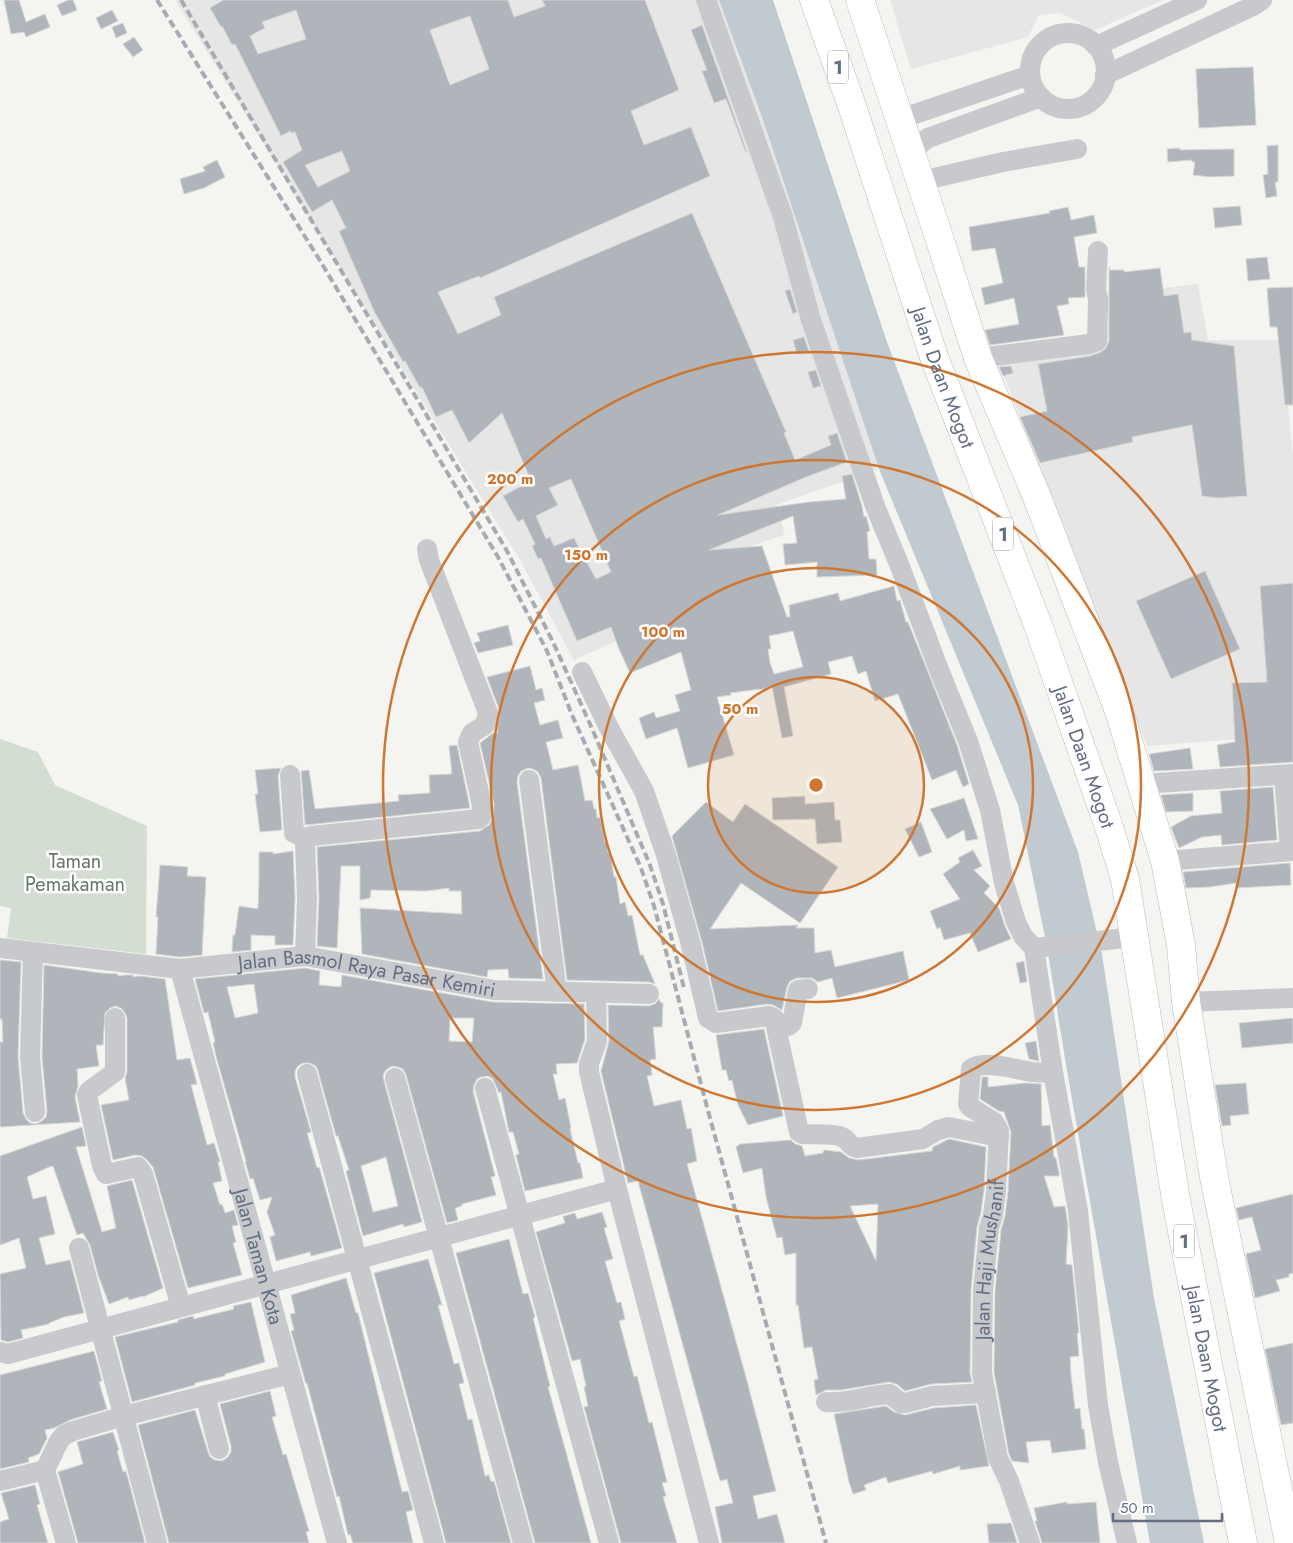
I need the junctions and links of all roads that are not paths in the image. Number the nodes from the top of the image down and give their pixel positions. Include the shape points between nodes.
1 (706, 0) edge
2 (814, 0) edge
3 (860, 0) edge
4 (1198, 0) edge
5 (1262, 0) edge
6 (1096, 46) junction
7 (1030, 75) junction
8 (1105, 75) junction
9 (1041, 97) junction
10 (900, 119) junction
11 (861, 134) junction
12 (1077, 149) dead end
13 (917, 169) junction
14 (1098, 251) dead end
15 (934, 357) junction
16 (978, 358) junction
17 (946, 388) junction
18 (427, 549) dead end
19 (582, 672) dead end
20 (1288, 774) edge
21 (290, 775) dead end
22 (529, 780) dead end
23 (1142, 784) junction
24 (307, 838) junction
25 (1292, 851) edge
26 (1165, 861) junction
27 (1126, 937) junction
28 (1038, 947) junction
29 (0, 948) edge
30 (33, 952) junction
31 (305, 956) junction
32 (180, 969) junction
33 (808, 989) dead end
34 (557, 992) junction
35 (596, 992) junction
36 (649, 994) dead end
37 (1293, 998) edge
38 (1186, 1002) junction
39 (115, 1018) dead end
40 (777, 1029) junction
41 (1053, 1072) junction
42 (307, 1074) dead end
43 (396, 1078) dead end
44 (485, 1088) dead end
45 (35, 1112) dead end
46 (999, 1137) junction
47 (617, 1189) junction
48 (520, 1216) junction
49 (439, 1238) junction
50 (79, 1248) dead end
51 (358, 1260) junction
52 (266, 1284) junction
53 (181, 1307) junction
54 (100, 1329) junction
55 (0, 1352) edge
56 (290, 1374) junction
57 (986, 1393) junction
58 (205, 1395) junction
59 (826, 1402) dead end
60 (124, 1416) junction
61 (219, 1449) dead end
62 (45, 1470) junction
63 (0, 1481) edge
64 (66, 1543) edge
65 (157, 1543) edge
66 (337, 1543) edge
67 (434, 1543) edge
68 (523, 1543) edge
69 (609, 1543) edge
70 (709, 1543) edge
71 (1030, 1543) edge
72 (1127, 1543) edge
73 (1244, 1543) edge
74 (1289, 1543) edge

1 - 28 street via 783,217 811,320 875,506 968,741 990,810 1004,883 1016,922 1023,936
2 - 11 highway, Jalan Daan Mogot / 1
3 - 10 highway, Jalan Daan Mogot / 1
4 - 6 street
5 - 8 street
6 - 7 street via 1077,34 1052,36 1035,52 1030,63
6 - 8 street via 1105,64
7 - 9 street
7 - 10 street
8 - 9 street via 1102,87 1086,104 1062,108
9 - 13 street via 928,138 919,145
10 - 11 highway
10 - 13 highway, Jalan Daan Mogot / 1
11 - 15 highway, Jalan Daan Mogot / 1
12 - 13 street via 1003,162
13 - 16 highway, Jalan Daan Mogot / 1
14 - 16 street via 1097,341
15 - 16 highway via 950,359 962,354
15 - 17 highway, Jalan Daan Mogot / 1
16 - 17 highway via 969,372 957,376
16 - 23 highway, Jalan Daan Mogot / 1 via 1077,600 1126,730
17 - 27 highway, Jalan Daan Mogot / 1 via 1038,626 1106,818 1125,879
18 - 24 street via 488,713 488,722 472,733 468,742 482,806 481,817
19 - 40 street via 644,791 666,855 708,1018 716,1023 769,1016 774,1018
20 - 23 street
20 - 25 street
21 - 24 street via 294,832
22 - 34 street
23 - 26 highway, Jalan Daan Mogot / 1
24 - 31 street
25 - 26 street
26 - 38 highway, Jalan Daan Mogot / 1 via 1181,944
27 - 28 street
27 - 73 highway, Jalan Daan Mogot / 1
28 - 41 street
29 - 30 street, Jalan Basmol Raya Pasar Kemiri
30 - 32 street, Jalan Basmol Raya Pasar Kemiri
30 - 45 street via 30,1057
31 - 32 street, Jalan Basmol Raya Pasar Kemiri
31 - 34 street, Jalan Basmol Raya Pasar Kemiri via 494,990
32 - 52 street, Jalan Taman Kota
33 - 40 street via 798,990 792,1023
34 - 35 street, Jalan Basmol Raya Pasar Kemiri
35 - 36 street, Jalan Basmol Raya Pasar Kemiri
35 - 47 street via 597,1041 589,1072
37 - 38 street
38 - 74 highway, Jalan Daan Mogot / 1 via 1214,1176
39 - 53 street via 115,1072 87,1095 102,1166 106,1174 138,1167 143,1174
40 - 46 street via 801,1133 839,1136 857,1148 923,1139 950,1127
41 - 46 street via 991,1065 970,1068 968,1104 994,1122
41 - 72 street via 1078,1210 1098,1405
42 - 51 street
43 - 49 street
44 - 48 street
46 - 57 street, Jalan Haji Mushanif via 996,1191 983,1291 982,1373
47 - 48 street
47 - 70 street
48 - 49 street
48 - 69 street
49 - 51 street
49 - 68 street
50 - 54 street
51 - 52 street
51 - 67 street
52 - 53 street
52 - 56 street, Jalan Taman Kota
53 - 54 street
54 - 55 street via 8,1354
54 - 60 street
56 - 58 street
56 - 66 street, Jalan Taman Kota
57 - 59 street via 932,1396 905,1404 890,1394
57 - 71 street, Jalan Haji Mushanif via 998,1458
58 - 60 street
58 - 61 street
60 - 62 street via 64,1435
60 - 65 street
62 - 63 street
62 - 64 street

